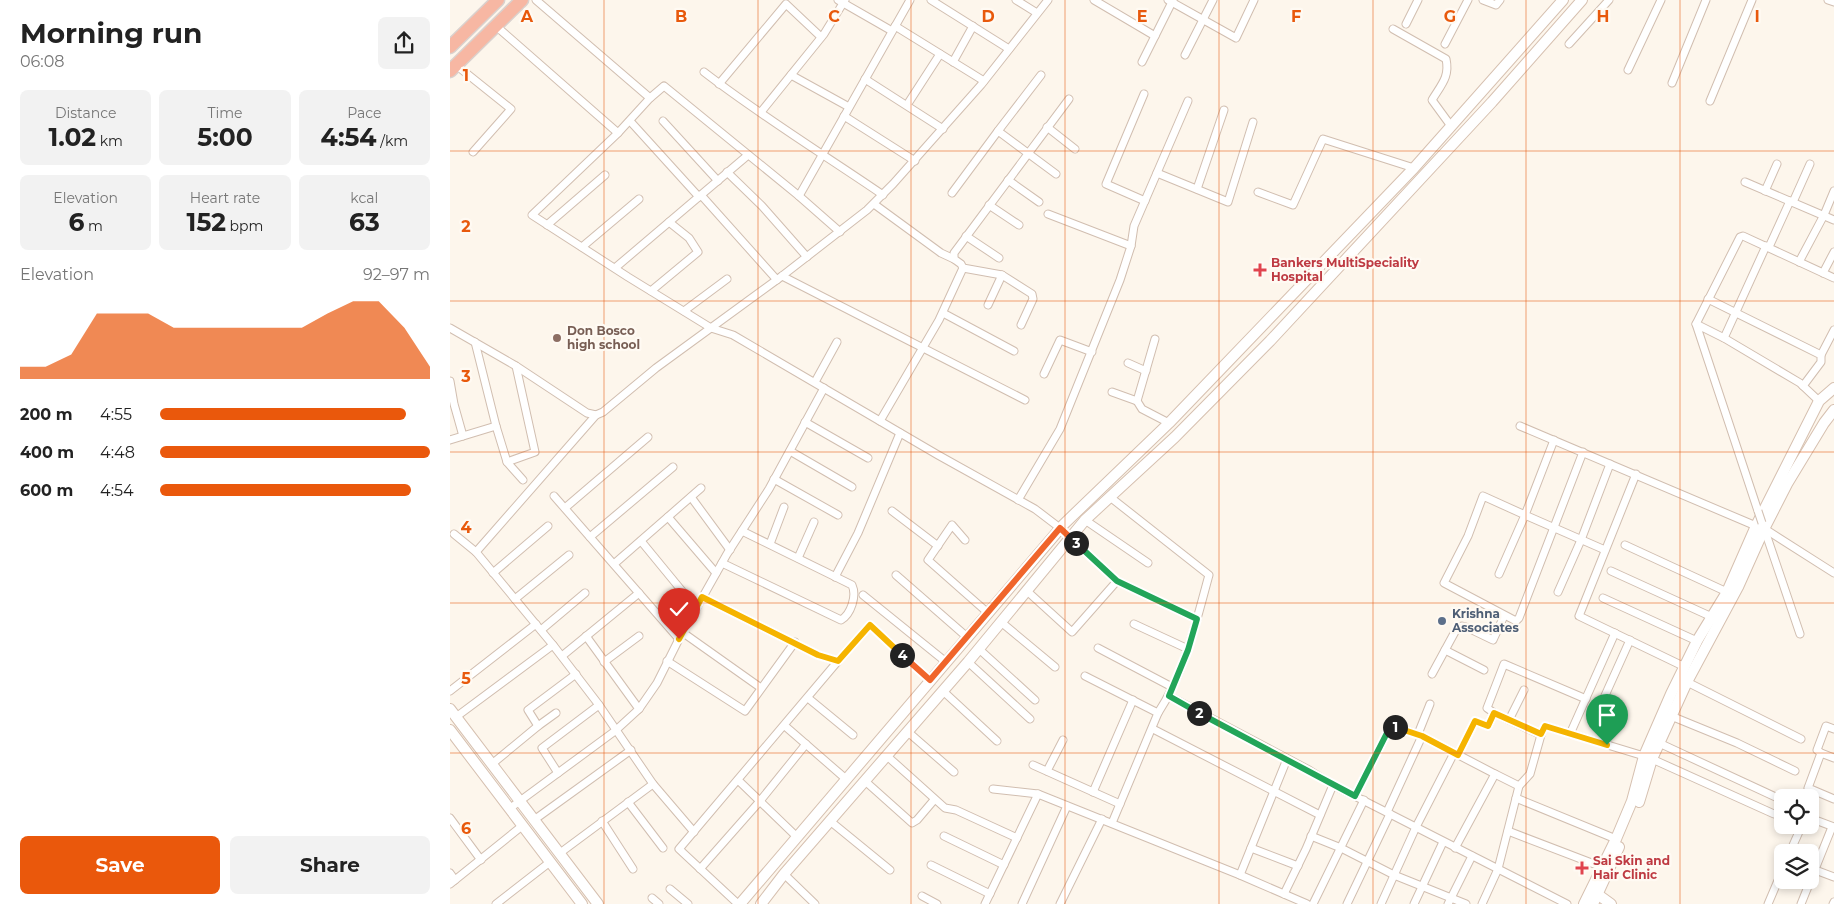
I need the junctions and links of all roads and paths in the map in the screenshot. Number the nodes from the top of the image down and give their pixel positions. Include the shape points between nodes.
1 (498, 0) edge
2 (522, 0) edge
3 (536, 0) edge
4 (910, 0) edge
5 (931, 0) edge
6 (1016, 0) edge
7 (1048, 0) edge
8 (1094, 0) edge
9 (1214, 0) edge
10 (1254, 0) edge
11 (1418, 0) edge
12 (1468, 0) edge
13 (1483, 0) edge
14 (1500, 0) edge
15 (1563, 0) edge
16 (1582, 0) edge
17 (1609, 0) edge
18 (1661, 0) edge
19 (1706, 0) edge
20 (1752, 0) edge
21 (1828, 0) edge
22 (842, 1) edge
23 (1171, 1) edge
24 (1834, 2) edge
25 (1037, 13) junction
26 (1203, 20) junction
27 (1406, 24) dead end
28 (496, 26) junction
29 (973, 26) junction
30 (894, 28) junction
31 (1393, 29) dead end
32 (1155, 36) junction
33 (821, 38) junction
34 (1445, 44) dead end
35 (1569, 44) dead end
36 (450, 47) edge
37 (1009, 49) junction
38 (940, 54) junction
39 (1185, 55) dead end
40 (953, 62) junction
41 (1142, 62) dead end
42 (453, 68) edge
43 (1628, 70) dead end
44 (704, 72) dead end
45 (791, 75) junction
46 (1041, 75) dead end
47 (865, 79) junction
48 (984, 81) junction
49 (1672, 83) dead end
50 (719, 84) junction
51 (1144, 94) dead end
52 (650, 98) junction
53 (1069, 99) dead end
54 (1188, 101) dead end
55 (1710, 102) dead end
56 (907, 105) junction
57 (849, 107) junction
58 (1224, 110) dead end
59 (761, 112) junction
60 (844, 116) junction
61 (630, 121) junction
62 (663, 121) dead end
63 (1253, 122) dead end
64 (1451, 126) junction
65 (1047, 127) junction
66 (943, 129) junction
67 (998, 131) junction
68 (618, 133) junction
69 (1075, 149) dead end
70 (473, 152) dead end
71 (822, 153) junction
72 (1028, 153) junction
73 (748, 155) junction
74 (915, 161) junction
75 (1777, 164) dead end
76 (1810, 164) dead end
77 (1414, 168) junction
78 (727, 172) junction
79 (1157, 173) junction
80 (1056, 174) dead end
81 (605, 175) dead end
82 (1008, 180) junction
83 (718, 181) junction
84 (1745, 182) dead end
85 (1197, 189) junction
86 (1765, 191) junction
87 (1834, 191) edge
88 (952, 192) dead end
89 (1258, 192) dead end
90 (882, 195) junction
91 (700, 196) junction
92 (799, 196) junction
93 (639, 199) dead end
94 (1145, 201) junction
95 (1039, 202) dead end
96 (1791, 202) junction
97 (874, 204) junction
98 (989, 205) junction
99 (1048, 214) dead end
100 (1824, 216) junction
101 (1834, 220) edge
102 (669, 222) junction
103 (547, 225) junction
104 (1019, 225) dead end
105 (840, 232) junction
106 (966, 236) junction
107 (1131, 246) junction
108 (582, 247) junction
109 (1767, 247) junction
110 (1834, 252) edge
111 (807, 257) junction
112 (1000, 258) dead end
113 (954, 259) junction
114 (1800, 262) junction
115 (615, 268) junction
116 (963, 268) junction
117 (1823, 273) junction
118 (1002, 275) junction
119 (779, 278) junction
120 (1834, 278) edge
121 (727, 279) dead end
122 (651, 291) junction
123 (1708, 299) junction
124 (988, 305) dead end
125 (684, 311) junction
126 (943, 313) junction
127 (1736, 313) junction
128 (1696, 324) junction
129 (1021, 325) dead end
130 (450, 328) edge
131 (711, 328) junction
132 (1834, 330) edge
133 (1724, 338) junction
134 (1155, 339) dead end
135 (475, 342) junction
136 (837, 342) dead end
137 (923, 347) junction
138 (1014, 351) dead end
139 (1092, 352) junction
140 (1821, 355) junction
141 (1128, 363) dead end
142 (516, 366) junction
143 (1146, 370) junction
144 (1044, 374) dead end
145 (450, 381) edge
146 (815, 382) junction
147 (1803, 386) junction
148 (824, 388) junction
149 (1834, 388) edge
150 (1112, 392) dead end
151 (1025, 400) dead end
152 (1137, 401) junction
153 (1818, 401) junction
154 (452, 405) edge
155 (1834, 410) edge
156 (596, 415) junction
157 (880, 421) junction
158 (806, 422) junction
159 (1169, 423) junction
160 (496, 426) junction
161 (1520, 426) dead end
162 (900, 433) junction
163 (463, 436) junction
164 (648, 437) dead end
165 (450, 440) edge
166 (1554, 440) junction
167 (790, 451) junction
168 (1583, 452) junction
169 (868, 458) dead end
170 (507, 462) junction
171 (1610, 464) junction
172 (672, 467) dead end
173 (1636, 474) junction
174 (774, 479) junction
175 (523, 480) dead end
176 (852, 487) dead end
177 (701, 488) dead end
178 (554, 496) dead end
179 (691, 497) junction
180 (1110, 497) junction
181 (1018, 500) junction
182 (784, 507) dead end
183 (565, 508) junction
184 (892, 511) dead end
185 (1525, 515) junction
186 (838, 516) dead end
187 (668, 517) junction
188 (1085, 520) junction
189 (814, 522) dead end
190 (548, 526) dead end
191 (1761, 526) junction
192 (1553, 527) junction
193 (1060, 528) junction
194 (742, 531) junction
195 (454, 534) dead end
196 (590, 537) junction
197 (1070, 537) junction
198 (641, 540) junction
199 (965, 540) dead end
200 (1581, 540) junction
201 (770, 544) junction
202 (1625, 544) dead end
203 (938, 546) junction
204 (730, 550) junction
205 (1605, 550) junction
206 (476, 552) junction
207 (569, 555) dead end
208 (798, 558) junction
209 (1148, 563) dead end
210 (614, 564) junction
211 (722, 564) junction
212 (1611, 571) dead end
213 (493, 572) junction
214 (716, 573) junction
215 (1834, 573) edge
216 (1499, 574) dead end
217 (896, 575) dead end
218 (835, 576) junction
219 (1117, 581) junction
220 (1027, 591) junction
221 (1558, 592) dead end
222 (1726, 592) junction
223 (585, 593) dead end
224 (639, 593) junction
225 (863, 595) dead end
226 (702, 597) junction
227 (1602, 598) dead end
228 (515, 599) junction
229 (696, 608) junction
230 (988, 613) junction
231 (1504, 616) junction
232 (1712, 618) junction
233 (1197, 619) junction
234 (1001, 622) junction
235 (536, 624) junction
236 (1134, 624) dead end
237 (541, 630) junction
238 (1615, 633) junction
239 (1800, 634) dead end
240 (680, 635) junction
241 (586, 636) junction
242 (639, 636) dead end
243 (967, 637) junction
244 (1630, 640) junction
245 (795, 642) junction
246 (1697, 642) junction
247 (553, 644) junction
248 (1098, 648) dead end
249 (979, 649) junction
250 (1188, 650) junction
251 (1445, 650) junction
252 (562, 656) junction
253 (667, 661) junction
254 (838, 661) junction
255 (604, 662) junction
256 (946, 662) junction
257 (968, 662) junction
258 (1055, 667) dead end
259 (1685, 667) junction
260 (1484, 670) dead end
261 (576, 674) junction
262 (1432, 674) dead end
263 (1084, 676) dead end
264 (930, 680) junction
265 (1687, 682) junction
266 (1172, 687) junction
267 (761, 688) junction
268 (1524, 690) dead end
269 (450, 691) edge
270 (943, 691) junction
271 (1169, 696) junction
272 (808, 698) junction
273 (1586, 699) junction
274 (1035, 700) dead end
275 (1133, 700) junction
276 (1603, 700) dead end
277 (1430, 704) dead end
278 (599, 705) junction
279 (639, 709) junction
280 (453, 713) edge
281 (556, 713) dead end
282 (1158, 713) junction
283 (1494, 713) junction
284 (1672, 716) junction
285 (1030, 719) dead end
286 (1509, 720) junction
287 (538, 726) junction
288 (784, 726) junction
289 (1152, 729) junction
290 (1834, 729) edge
291 (450, 730) edge
292 (615, 731) junction
293 (908, 732) junction
294 (1541, 734) junction
295 (1570, 734) junction
296 (853, 735) dead end
297 (1420, 735) junction
298 (1801, 739) dead end
299 (1063, 740) dead end
300 (997, 741) dead end
301 (1659, 743) junction
302 (806, 744) junction
303 (631, 750) junction
304 (1821, 753) junction
305 (1456, 754) junction
306 (887, 756) junction
307 (1648, 757) junction
308 (1834, 758) edge
309 (1287, 759) junction
310 (492, 764) junction
311 (1033, 765) dead end
312 (1047, 771) junction
313 (1795, 771) dead end
314 (558, 772) junction
315 (954, 772) dead end
316 (1495, 774) junction
317 (846, 779) junction
318 (738, 780) junction
319 (865, 781) junction
320 (653, 784) junction
321 (1333, 785) junction
322 (1519, 786) junction
323 (993, 789) dead end
324 (1093, 792) junction
325 (1274, 792) junction
326 (1038, 794) junction
327 (1355, 796) junction
328 (1774, 796) edge
329 (1516, 798) junction
330 (1834, 798) edge
331 (934, 800) junction
332 (1364, 800) junction
333 (760, 801) junction
334 (520, 802) junction
335 (628, 802) junction
336 (1120, 804) junction
337 (1068, 806) junction
338 (509, 809) junction
339 (1388, 813) junction
340 (1774, 814) dead end
341 (1320, 815) junction
342 (450, 818) edge
343 (1102, 819) junction
344 (534, 820) junction
345 (602, 821) junction
346 (830, 821) junction
347 (1819, 822) edge
348 (1112, 823) junction
349 (522, 826) junction
350 (1416, 827) junction
351 (1833, 827) edge
352 (1508, 831) junction
353 (694, 832) junction
354 (944, 836) dead end
355 (1311, 836) junction
356 (797, 837) junction
357 (1017, 838) junction
358 (1616, 839) junction
359 (1443, 842) junction
360 (662, 848) dead end
361 (1251, 848) junction
362 (1341, 848) junction
363 (1455, 848) junction
364 (560, 854) junction
365 (1819, 855) edge
366 (1472, 856) junction
367 (481, 860) junction
368 (550, 862) junction
369 (1367, 862) junction
370 (931, 865) dead end
371 (1004, 865) junction
372 (1298, 866) junction
373 (1602, 867) junction
374 (633, 869) dead end
375 (700, 869) junction
376 (1498, 869) junction
377 (890, 870) dead end
378 (1819, 872) edge
379 (450, 873) edge
380 (784, 874) junction
381 (1240, 875) junction
382 (1394, 875) junction
383 (1834, 877) edge
384 (452, 882) edge
385 (1422, 887) junction
386 (670, 889) dead end
387 (1774, 889) edge
388 (1806, 889) edge
389 (990, 894) junction
390 (1284, 894) junction
391 (922, 896) dead end
392 (1594, 896) edge
393 (652, 898) dead end
394 (1449, 901) edge
395 (496, 904) edge
396 (582, 904) edge
397 (598, 904) edge
398 (659, 904) edge
399 (688, 904) edge
400 (739, 904) edge
401 (761, 904) edge
402 (815, 904) edge
403 (938, 904) edge
404 (985, 904) edge
405 (1022, 904) edge
406 (1060, 904) edge
407 (1307, 904) edge
408 (1313, 904) edge
409 (1347, 904) edge
410 (1381, 904) edge
411 (1414, 904) edge
412 (1466, 904) edge
413 (1482, 904) edge
414 (1567, 904) edge
415 (1584, 904) edge
416 (1611, 904) edge
417 (1768, 904) edge
418 (1801, 904) edge

1 - 36 highway
2 - 28 highway
3 - 52 street
4 - 30 street
5 - 29 street
6 - 25 street
7 - 25 street
8 - 32 street
9 - 26 street
10 - 26 street via 1236,38
11 - 27 street
12 - 34 street
13 - 14 street via 1496,5
15 - 64 street
16 - 180 street via 1270,341 1176,437
17 - 35 street
18 - 43 street
19 - 49 street
20 - 55 street
21 - 24 street
22 - 30 street
22 - 33 street
23 - 26 street
23 - 32 street
25 - 37 street
26 - 39 street
28 - 42 highway
28 - 68 street
29 - 37 street
29 - 40 street
30 - 38 street
30 - 47 street
31 - 64 street via 1446,59 1446,77 1432,100
32 - 41 street
33 - 45 street
33 - 50 street via 786,4
37 - 48 street
38 - 40 street
38 - 56 street
40 - 48 street
42 - 70 street via 511,108
44 - 50 street
45 - 57 street
45 - 59 street
46 - 67 street
47 - 56 street
47 - 57 street
48 - 66 street
50 - 59 street
51 - 94 street via 1106,184
52 - 61 street
52 - 73 street via 664,86
53 - 65 street
54 - 79 street
56 - 66 street
57 - 60 street
58 - 85 street
59 - 71 street
60 - 71 street
60 - 74 street
61 - 68 street
61 - 91 street
62 - 83 street
63 - 85 street via 1228,202
64 - 77 street
65 - 69 street
65 - 72 street
66 - 74 street
67 - 72 street
67 - 88 street
68 - 103 street via 532,215
71 - 90 street
71 - 92 street
72 - 80 street
72 - 82 street
73 - 78 street
73 - 92 street
74 - 90 street
75 - 86 street
76 - 96 street
77 - 89 street via 1323,139 1293,205
77 - 159 street
78 - 83 street
78 - 111 street
79 - 85 street
79 - 94 street
81 - 103 street
82 - 95 street
82 - 98 street
83 - 91 street
84 - 86 street
86 - 96 street
87 - 100 street
90 - 97 street
91 - 102 street
91 - 119 street
92 - 105 street
93 - 108 street
94 - 107 street via 1134,226
96 - 100 street
96 - 109 street
97 - 105 street
97 - 113 street via 941,254
98 - 104 street
98 - 106 street
99 - 107 street
100 - 101 street
100 - 114 street
102 - 115 street
102 - 122 street via 689,238 698,252
103 - 108 street
105 - 111 street
106 - 112 street
106 - 113 street via 954,253
107 - 139 street
108 - 115 street
109 - 114 street
109 - 123 street via 1740,237
109 - 127 street
110 - 117 street
111 - 119 street
113 - 116 street
114 - 117 street
115 - 122 street
116 - 118 street
116 - 126 street
117 - 120 street
118 - 124 street
118 - 129 street via 1032,294 1033,299
119 - 131 street
119 - 137 street
121 - 125 street
122 - 125 street
123 - 127 street
123 - 128 street
125 - 131 street
126 - 137 street
126 - 138 street
127 - 133 street
127 - 140 street
128 - 133 street
128 - 191 street, bridge
130 - 135 street
131 - 146 street via 733,335
131 - 156 street
132 - 140 street
133 - 147 street
134 - 143 street
135 - 142 street
135 - 160 street
136 - 146 street
137 - 151 street
137 - 157 street
139 - 144 street via 1060,340
139 - 181 street via 1060,429
140 - 147 street via 1820,362
141 - 143 street
142 - 156 street
142 - 170 street via 535,452
143 - 152 street
145 - 154 street
146 - 148 street
147 - 153 street
148 - 157 street
148 - 158 street
149 - 153 street
150 - 152 street
152 - 159 street via 1142,409
153 - 191 street
154 - 163 street
155 - 191 street
156 - 206 street
157 - 162 street
158 - 167 street
158 - 169 street
159 - 193 street
160 - 163 street
160 - 170 street
161 - 166 street
162 - 181 street
162 - 218 street via 858,532
163 - 165 street
164 - 183 street
166 - 168 street
166 - 185 street
167 - 174 street
167 - 176 street
168 - 171 street
168 - 192 street
170 - 175 street
171 - 173 street
171 - 200 street
172 - 196 street
173 - 191 street
173 - 205 street
174 - 186 street
174 - 194 street
177 - 179 street
178 - 183 street
179 - 187 street
179 - 204 street
180 - 188 street
180 - 233 street via 1209,575
181 - 193 street
182 - 201 street
183 - 196 street
184 - 203 street
185 - 192 street
185 - 216 street
185 - 231 street via 1483,496 1468,536 1444,583
187 - 198 street
187 - 214 street
188 - 197 street
188 - 209 street
189 - 208 street
190 - 213 street
191 - 215 street
191 - 222 street
191 - 239 street
191 - 265 street via 1738,587
192 - 200 street
192 - 231 street via 1518,620
193 - 197 street
193 - 230 street
194 - 201 street
194 - 204 street
195 - 206 street
196 - 210 street
197 - 219 street
197 - 220 street
198 - 210 street
198 - 229 street
199 - 203 street via 952,525
200 - 205 street
200 - 221 street
201 - 208 street
202 - 222 street
203 - 230 street via 928,560
204 - 211 street
205 - 238 street via 1579,616
206 - 213 street
207 - 228 street
208 - 218 street
210 - 224 street
211 - 214 street
211 - 218 street via 841,620 854,600 855,592 852,585
212 - 232 street
213 - 228 street
214 - 226 street
217 - 243 street
219 - 220 street via 1072,632
219 - 233 street
220 - 234 street
222 - 232 street
223 - 237 street
224 - 240 street
224 - 241 street
225 - 256 street
226 - 229 street
226 - 245 street
227 - 246 street
228 - 235 street
229 - 240 street
230 - 243 street
231 - 251 street via 1493,640 1462,626 1456,630
232 - 246 street
233 - 250 street
234 - 249 street
234 - 258 street
235 - 237 street
235 - 269 street
236 - 250 street
237 - 247 street
238 - 244 street
238 - 273 street
240 - 253 street
240 - 267 street
241 - 252 street
241 - 255 street
242 - 255 street
243 - 256 street
244 - 259 street
244 - 276 street
245 - 254 street via 818,655
245 - 267 street
246 - 259 street
247 - 252 street
247 - 280 street
248 - 266 street
249 - 257 street
249 - 274 street
250 - 266 street
251 - 260 street
251 - 262 street
252 - 261 street
253 - 267 street via 744,712
253 - 279 street
254 - 264 street via 870,625
254 - 272 street
255 - 279 street
256 - 264 street
257 - 270 street
257 - 285 street
259 - 307 street
261 - 278 street
261 - 287 street via 528,710
263 - 275 street
264 - 317 street
265 - 284 street
265 - 298 street
266 - 271 street
268 - 286 street
270 - 293 street
270 - 300 street
271 - 282 street
271 - 309 street
272 - 288 street
272 - 296 street
273 - 283 street via 1504,664 1487,708
273 - 295 street
275 - 282 street
275 - 324 street
277 - 297 street
278 - 292 street
278 - 314 street via 542,748
279 - 292 street
280 - 310 street
281 - 287 street
282 - 289 street
283 - 286 street
283 - 305 street via 1488,726 1475,721
284 - 301 street
284 - 313 street
286 - 294 street
287 - 310 street
288 - 302 street
288 - 318 street
289 - 325 street
289 - 336 street
290 - 304 street via 1826,726 1817,750
291 - 338 street
292 - 303 street
292 - 314 street
293 - 306 street
293 - 315 street
294 - 295 street via 1545,726
294 - 322 street via 1530,774
295 - 307 street
297 - 305 street
297 - 327 street via 1391,725
297 - 339 street
299 - 312 street
301 - 307 street
301 - 328 street
302 - 317 street
302 - 333 street
303 - 320 street
303 - 344 street
304 - 308 street
304 - 330 street via 1808,788
305 - 316 street
305 - 350 street
306 - 319 street
306 - 331 street
307 - 340 street
307 - 358 street
307 - 392 street via 1638,803
309 - 321 street
309 - 325 street
310 - 334 street
311 - 312 street
312 - 324 street
314 - 334 street
316 - 322 street
316 - 363 street
317 - 356 street
318 - 333 street
318 - 353 street
319 - 331 street via 912,822
319 - 346 street
320 - 335 street
320 - 353 street
321 - 327 street
321 - 341 street
322 - 329 street
323 - 326 street
324 - 336 street
325 - 341 street
325 - 361 street
326 - 337 street
326 - 357 street
327 - 332 street
329 - 352 street
329 - 358 street
331 - 357 street via 945,808
332 - 339 street
332 - 362 street
333 - 356 street
333 - 375 street
334 - 338 street
334 - 344 street
335 - 345 street
335 - 360 street
336 - 348 street
337 - 343 street
337 - 405 street
338 - 349 street
339 - 350 street
339 - 369 street
341 - 355 street
342 - 367 street
343 - 348 street
343 - 406 street
344 - 364 street
345 - 364 street
345 - 374 street
346 - 377 street
346 - 380 street
347 - 351 street
348 - 381 street
349 - 367 street
349 - 368 street
350 - 359 street
350 - 382 street
351 - 365 street
352 - 373 street
352 - 376 street
353 - 375 street via 679,849
354 - 371 street
355 - 362 street
355 - 372 street
356 - 400 street
357 - 371 street
358 - 373 street
359 - 363 street
359 - 385 street
361 - 372 street
361 - 381 street
362 - 369 street
362 - 408 street
363 - 366 street
364 - 397 street
366 - 376 street
366 - 394 street
367 - 384 street
368 - 395 street
368 - 396 street
369 - 382 street
369 - 409 street
370 - 389 street
371 - 389 street
372 - 390 street
373 - 392 street
375 - 400 street
376 - 413 street
376 - 414 street
378 - 383 street
379 - 384 street
380 - 401 street
380 - 402 street
381 - 390 street
382 - 385 street
382 - 410 street
385 - 394 street
385 - 411 street
386 - 399 street
387 - 417 street
388 - 418 street
389 - 404 street
390 - 407 street
391 - 403 street
392 - 415 street
392 - 416 street
393 - 398 street
394 - 412 street

